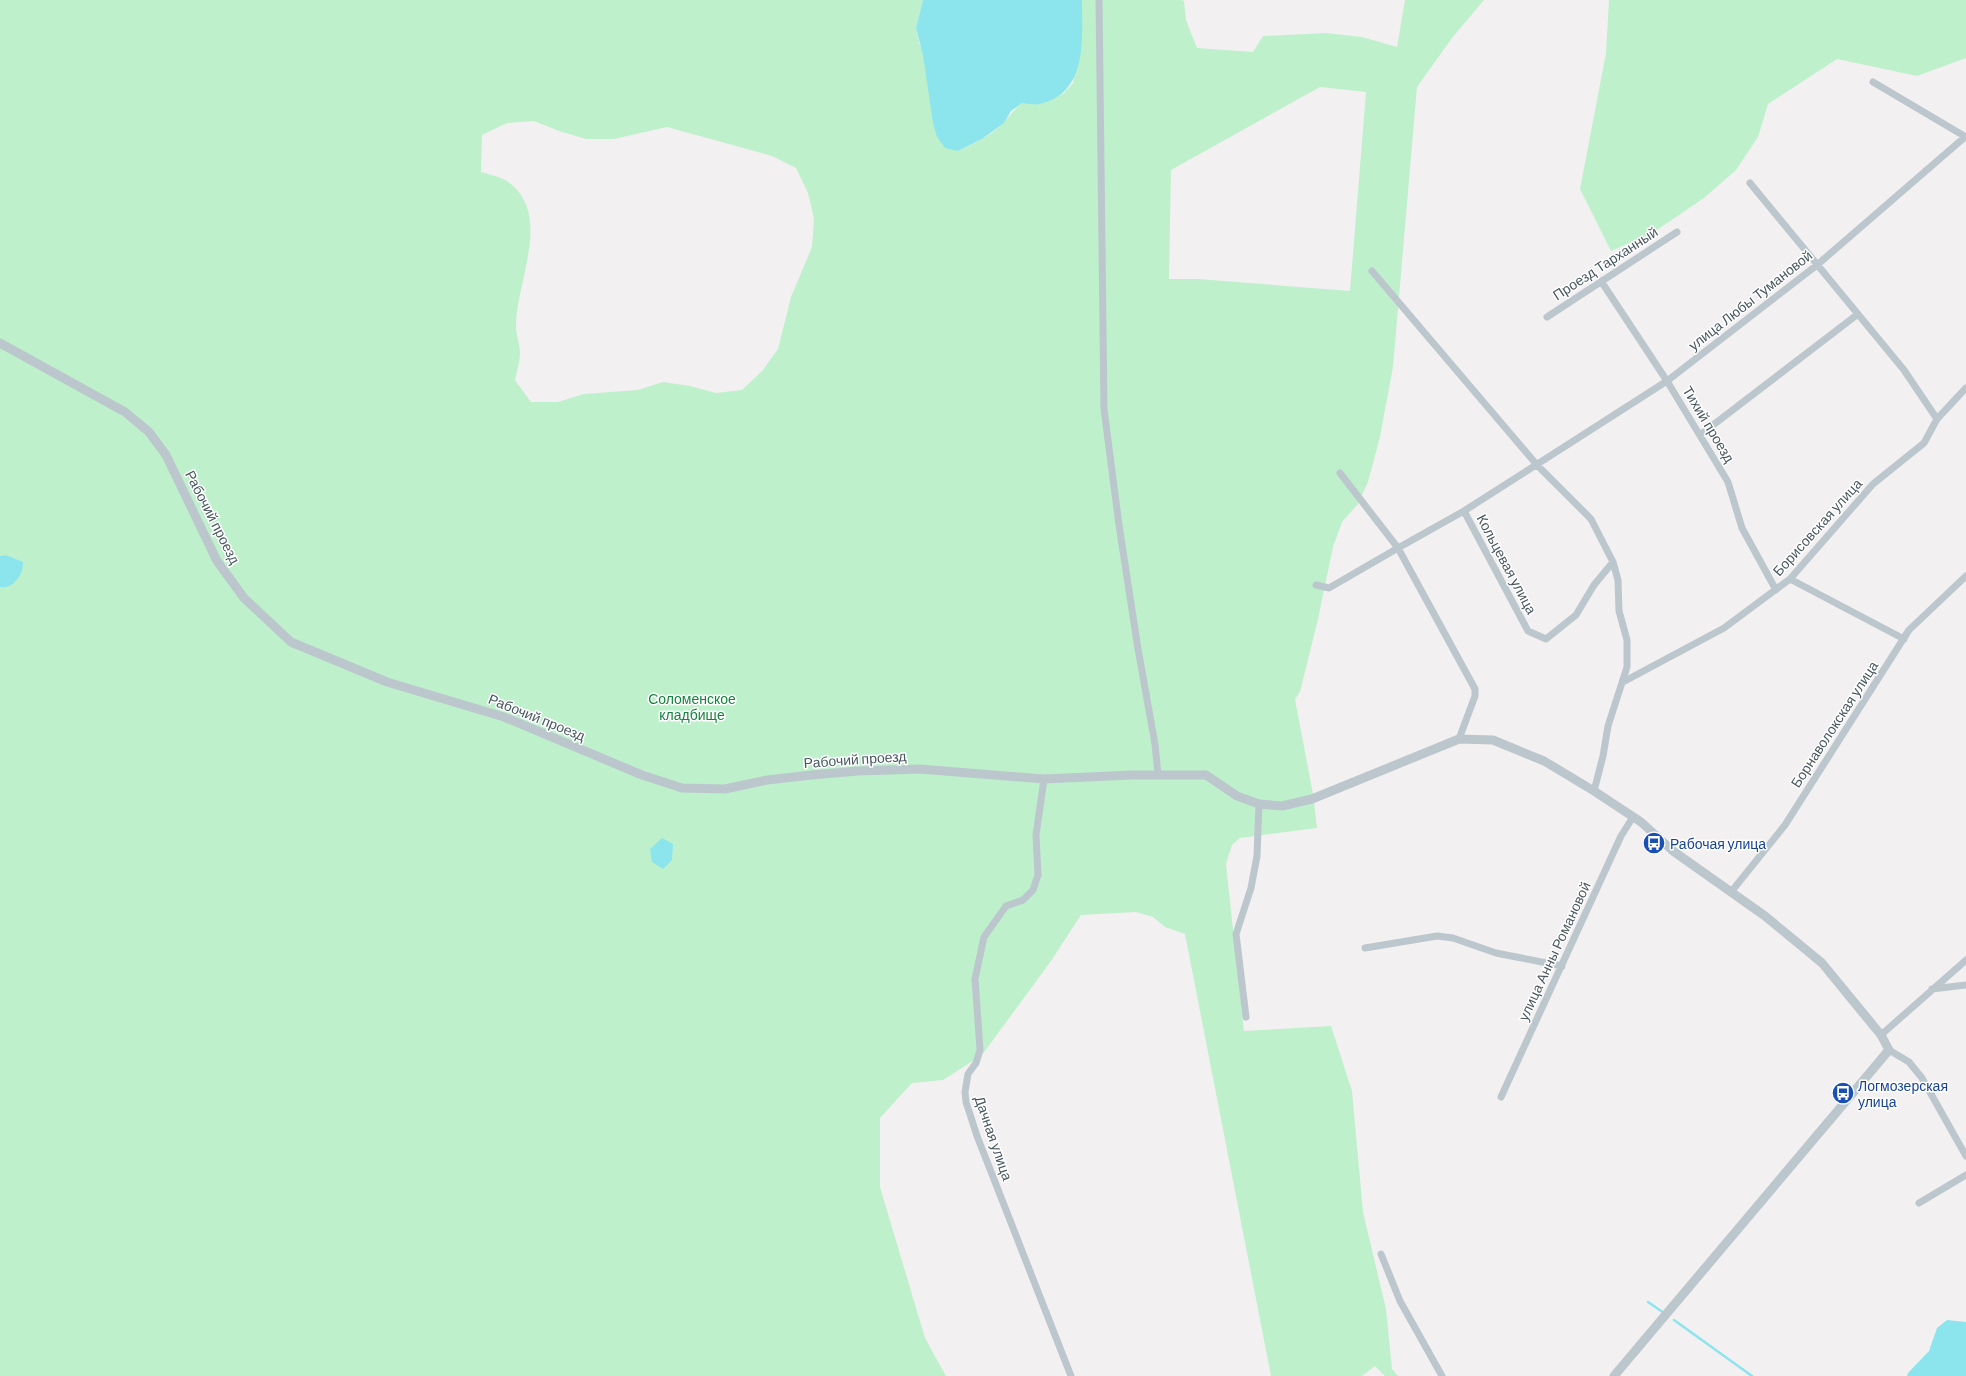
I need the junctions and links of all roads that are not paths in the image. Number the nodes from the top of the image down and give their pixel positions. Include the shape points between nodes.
1 (1099, 0) edge
2 (1873, 82) dead end
3 (1966, 137) edge
4 (1750, 184) dead end
5 (1677, 232) dead end
6 (1817, 265) junction
7 (1372, 272) dead end
8 (1601, 281) junction
9 (1858, 314) junction
10 (1547, 317) dead end
11 (0, 343) edge
12 (1667, 381) junction
13 (1966, 388) edge
14 (1937, 419) junction
15 (1700, 435) junction
16 (1537, 465) junction
17 (1340, 472) dead end
18 (1464, 510) junction
19 (1398, 548) junction
20 (1613, 562) junction
21 (1966, 576) edge
22 (1790, 579) junction
23 (1316, 585) dead end
24 (1776, 590) junction
25 (1904, 639) junction
26 (1623, 682) junction
27 (1459, 739) junction
28 (1158, 775) junction
29 (1044, 779) junction
30 (1594, 791) junction
31 (1259, 804) junction
32 (1633, 817) junction
33 (1731, 892) junction
34 (1365, 948) dead end
35 (1966, 960) edge
36 (1562, 966) junction
37 (1966, 985) edge
38 (1932, 989) junction
39 (1246, 1017) dead end
40 (1881, 1035) junction
41 (1889, 1050) junction
42 (1501, 1097) dead end
43 (1966, 1156) edge
44 (1966, 1176) edge
45 (1919, 1203) dead end
46 (1381, 1254) dead end
47 (1071, 1376) edge
48 (1442, 1376) edge
49 (1614, 1376) edge

1 - 28 street via 1104,409 1119,525
2 - 3 street
3 - 6 street, улица Любы Тумановой
4 - 6 street
5 - 8 street, Проезд Тарханный
6 - 9 street
6 - 12 street, улица Любы Тумановой
7 - 16 street
8 - 10 street, Проезд Тарханный
8 - 12 street, Тихий проезд
9 - 14 street via 1904,370
9 - 15 street
11 - 29 street, Рабочий проезд via 125,412 149,432 166,455 217,561 244,598 291,642 298,645 387,682 504,717 642,775 682,788 725,789 766,780 812,775 920,769
12 - 15 street, Тихий проезд
12 - 16 street, улица Любы Тумановой
13 - 14 street, Борисовская улица
14 - 22 street, Борисовская улица via 1924,442 1873,484
15 - 24 street, Тихий проезд via 1728,482 1742,528
16 - 18 street, улица Любы Тумановой
16 - 20 street via 1591,519
17 - 19 street
18 - 19 street, Кольцевая улица
18 - 20 street, Кольцевая улица via 1528,630 1546,640 1576,615 1594,585
19 - 23 street, Кольцевая улица via 1329,588
19 - 27 street via 1475,689 1475,696
20 - 26 street via 1618,580 1619,611 1627,640 1627,667
21 - 25 street, Борнаволокская улица via 1909,630
22 - 24 street, Борисовская улица
22 - 25 street
24 - 26 street, Борисовская улица via 1724,628
25 - 33 street, Борнаволокская улица via 1785,825
26 - 30 street via 1608,726
27 - 30 street via 1493,740 1511,746 1544,761
27 - 31 street via 1312,798 1282,806
28 - 29 street, Рабочий проезд
28 - 31 street, Рабочий проезд via 1206,775 1237,796
29 - 47 street, Дачная улица via 1036,835 1038,876 1033,890 1023,900 1006,906 984,938 975,979 980,1050 976,1063 968,1074 965,1092 977,1136
30 - 32 street
31 - 39 street via 1257,856 1251,888 1236,934
32 - 33 street
32 - 36 street, улица Анны Романовой via 1621,836
33 - 40 street via 1822,963
34 - 36 street via 1437,936 1453,938 1496,953
35 - 38 street
36 - 42 street, улица Анны Романовой
37 - 38 street
38 - 40 street
40 - 41 street
41 - 43 street via 1909,1062 1922,1078
41 - 49 street
44 - 45 street
46 - 48 street via 1400,1301

